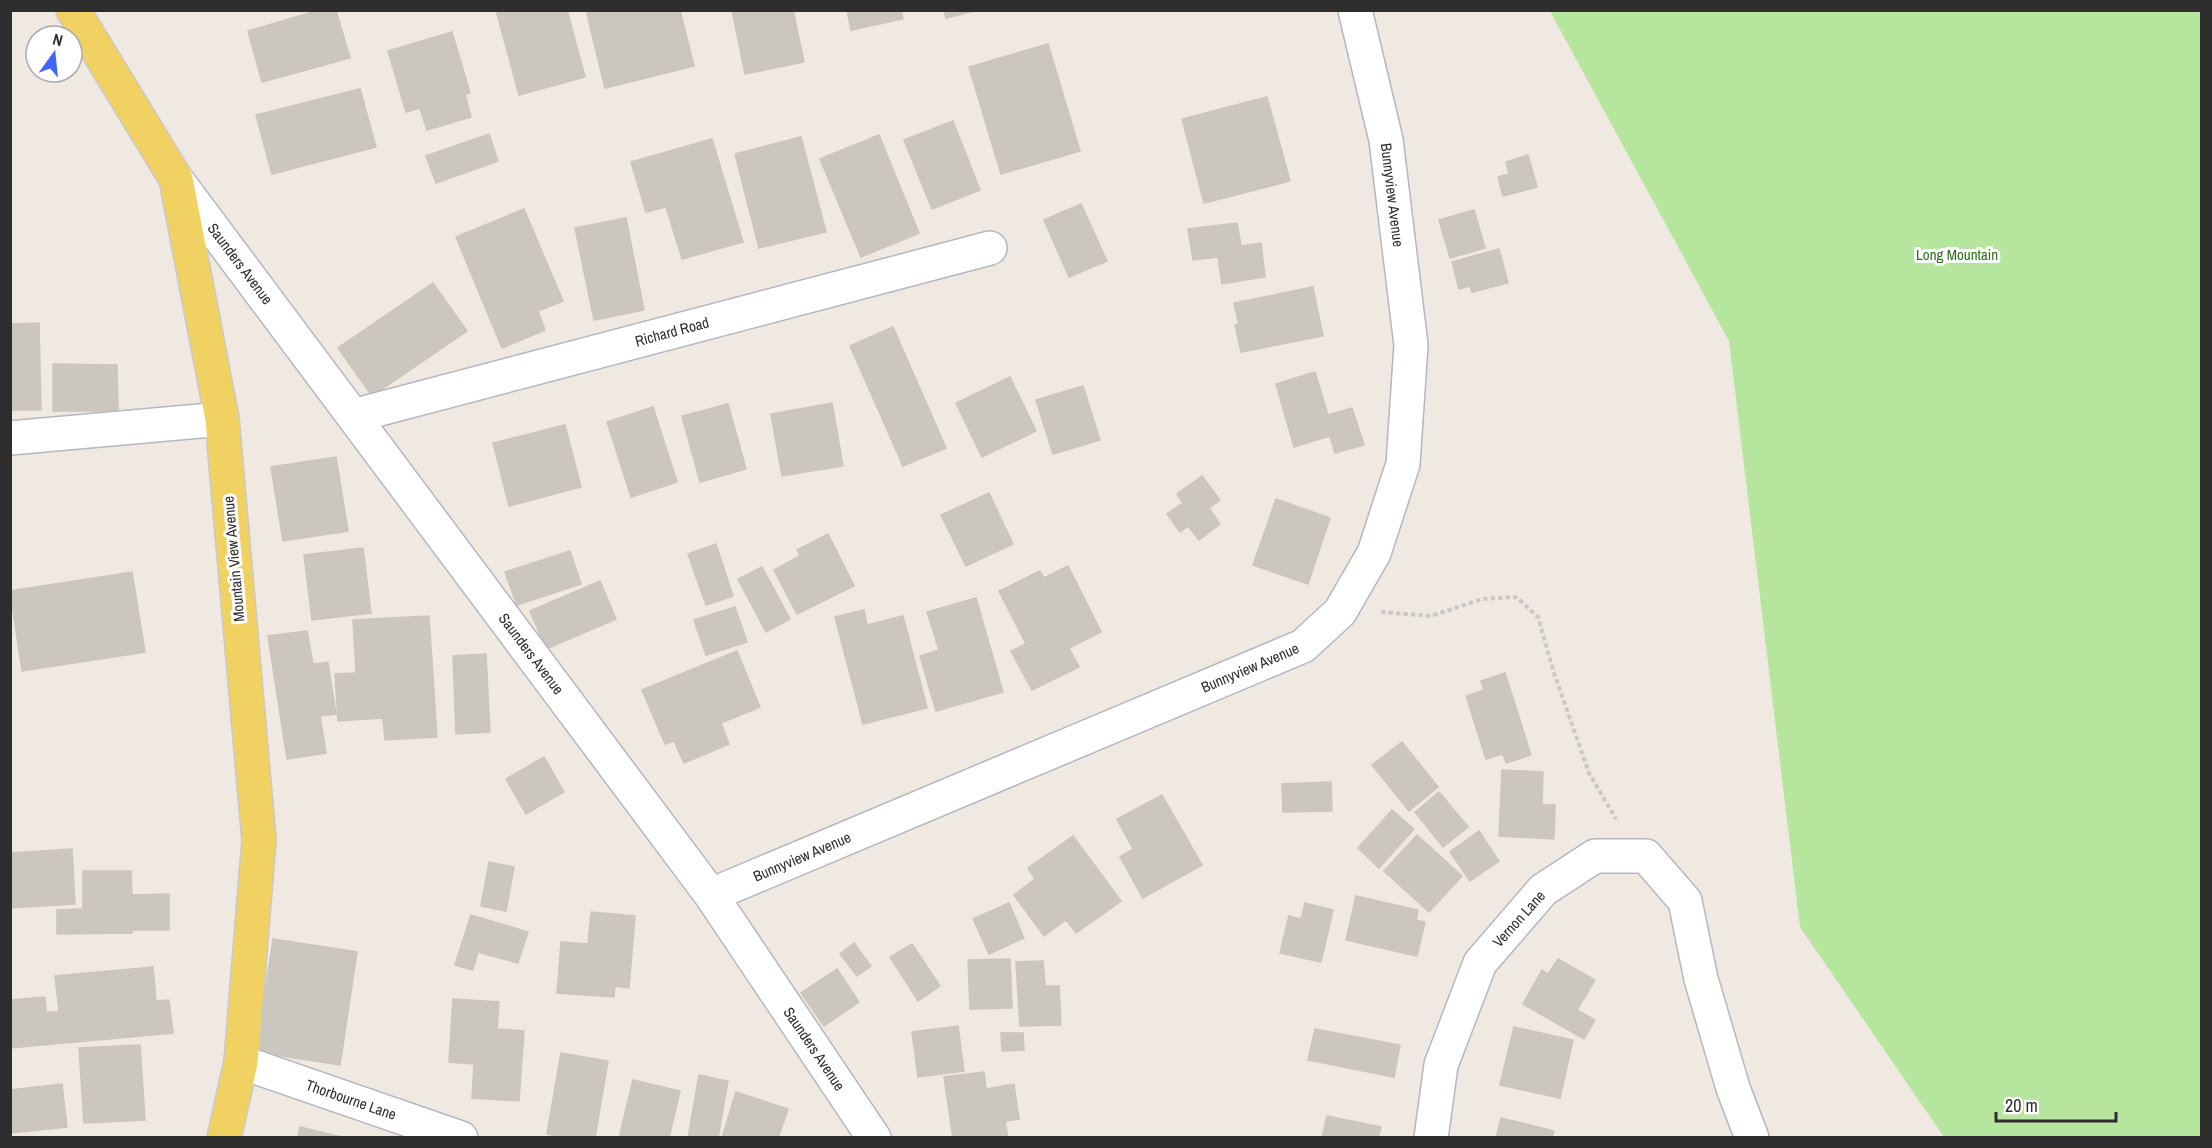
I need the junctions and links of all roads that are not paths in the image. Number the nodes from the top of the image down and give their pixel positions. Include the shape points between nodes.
1 (1354, 10) edge
2 (81, 12) edge
3 (176, 179) junction
4 (990, 248) dead end
5 (354, 416) junction
6 (222, 418) junction
7 (10, 438) edge
8 (711, 895) junction
9 (242, 1062) junction
10 (224, 1137) edge
11 (461, 1137) edge
12 (874, 1137) edge
13 (1431, 1137) edge
14 (1752, 1137) edge

1 - 8 street, Bunnyview Avenue via 1386,140 1411,345 1403,464 1374,553 1342,609 1303,646
2 - 3 main road, Mountain View Avenue
3 - 5 street, Saunders Avenue
3 - 6 main road, Mountain View Avenue
4 - 5 street, Richard Road
5 - 8 street, Saunders Avenue
6 - 7 street
6 - 9 main road, Mountain View Avenue via 259,840
8 - 12 street, Saunders Avenue
9 - 10 main road, Mountain View Avenue
9 - 11 street, Thorbourne Lane
13 - 14 street, Vernon Lane via 1441,1065 1480,963 1543,891 1595,856 1646,856 1685,901 1701,979 1733,1088

